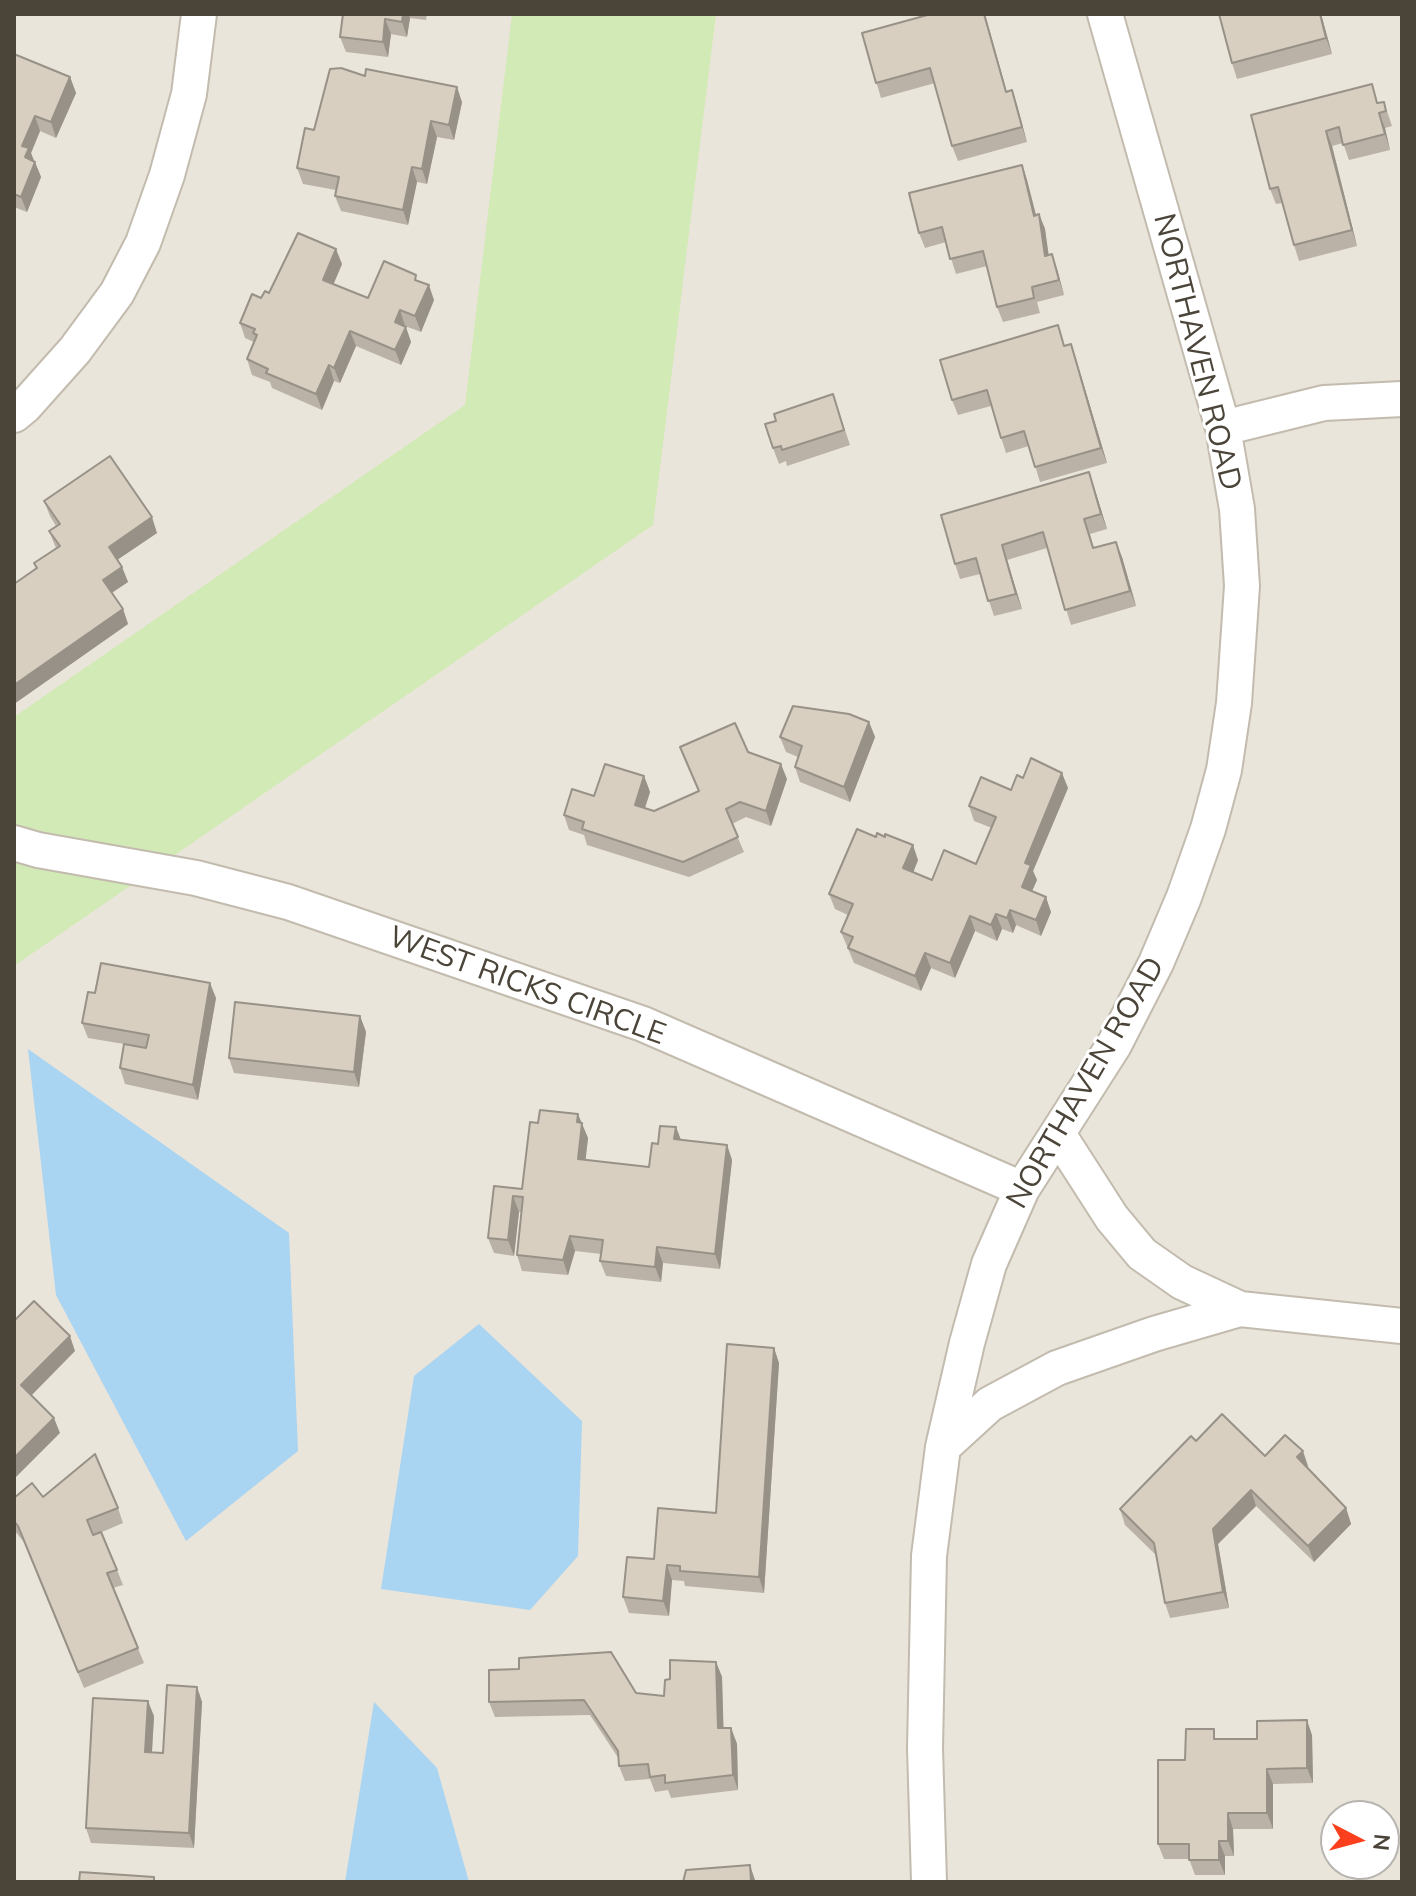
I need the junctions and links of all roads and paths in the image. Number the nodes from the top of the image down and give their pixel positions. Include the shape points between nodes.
1 (199, 14) edge
2 (1105, 14) edge
3 (1402, 399) edge
4 (14, 415) edge
5 (1223, 428) junction
6 (14, 843) edge
7 (1058, 1134) junction
8 (1022, 1189) junction
9 (1240, 1309) junction
10 (1402, 1326) edge
11 (943, 1447) junction
12 (929, 1882) edge

1 - 4 street via 189,94 143,243 117,293 75,350
2 - 5 street, NORTHAVEN ROAD
3 - 5 street via 1324,403
5 - 7 street, NORTHAVEN ROAD via 1237,509 1242,586 1224,770 1208,829 1156,963 1114,1045
6 - 8 street, WEST RICKS CIRCLE via 196,878 288,902 643,1024
7 - 8 street, NORTHAVEN ROAD
7 - 9 street via 1142,1254 1182,1282
8 - 11 street, NORTHAVEN ROAD via 989,1264
9 - 10 street
9 - 11 street via 1057,1368 990,1404
11 - 12 street, NORTHAVEN ROAD via 929,1556

